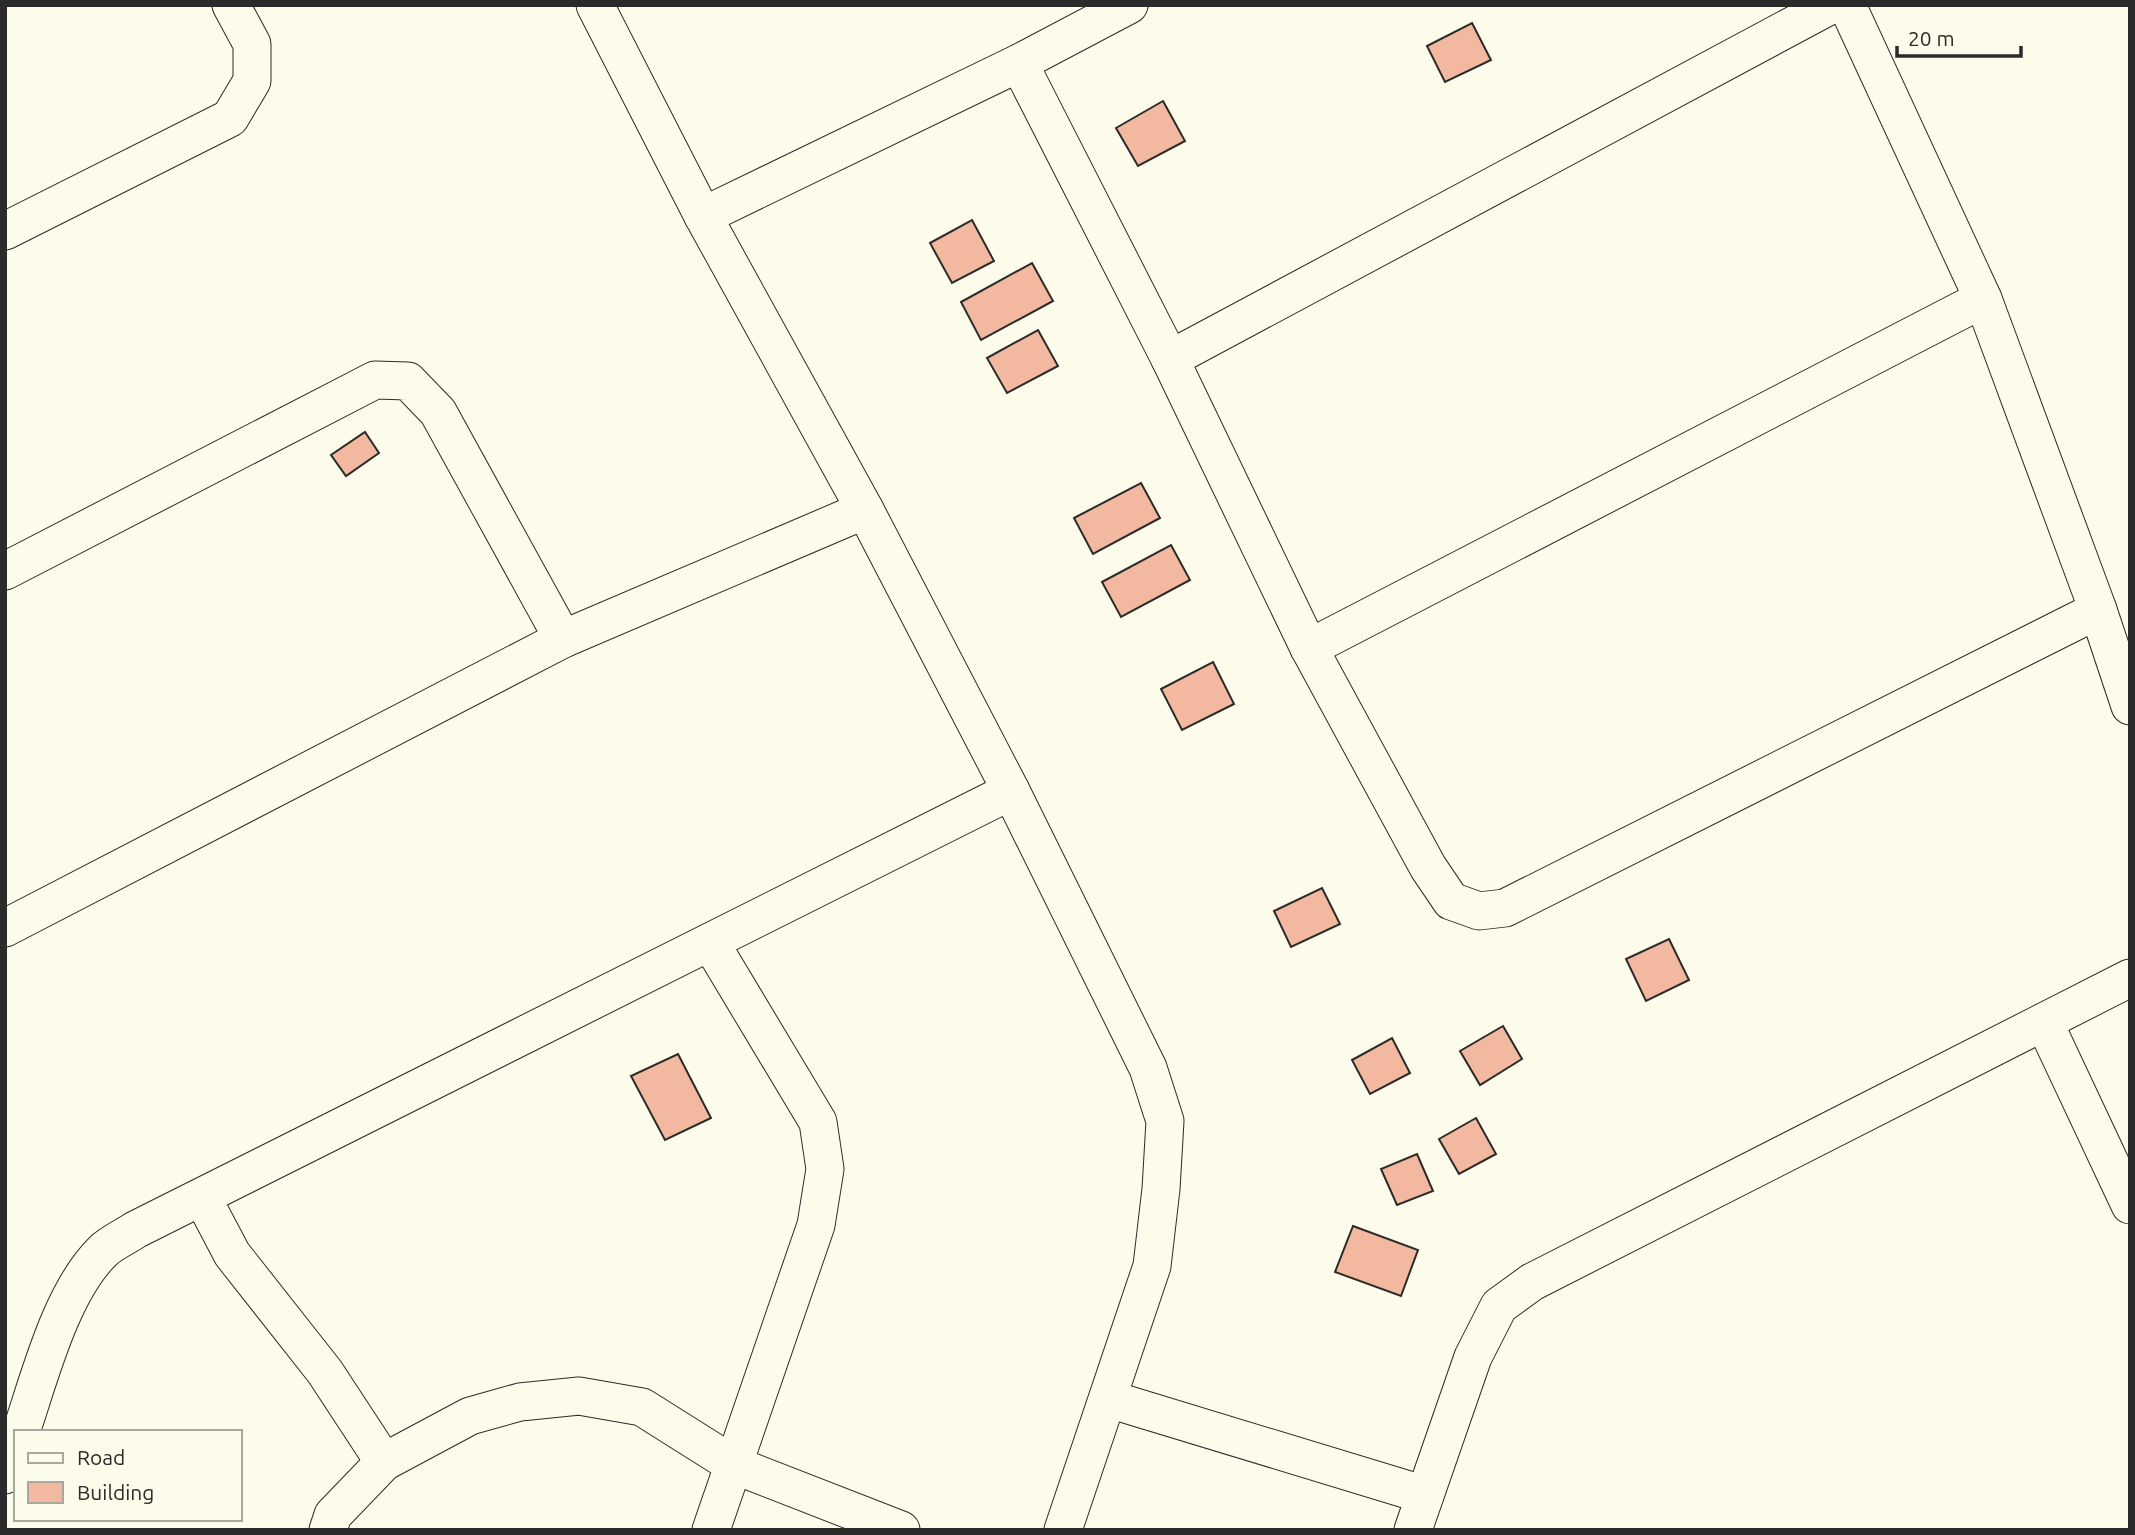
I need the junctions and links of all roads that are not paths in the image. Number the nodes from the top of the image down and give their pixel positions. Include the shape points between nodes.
1 (231, 5) edge
2 (595, 5) edge
3 (1129, 5) edge
4 (1831, 5) edge
5 (1847, 5) edge
6 (1019, 63) junction
7 (703, 216) junction
8 (5, 231) edge
9 (1983, 299) junction
10 (1170, 359) junction
11 (865, 510) junction
12 (5, 571) edge
13 (2098, 610) junction
14 (563, 639) junction
15 (1309, 648) junction
16 (2130, 706) edge
17 (1011, 791) junction
18 (5, 928) edge
19 (710, 942) junction
20 (2130, 978) edge
21 (2044, 1022) junction
22 (202, 1197) junction
23 (2130, 1205) edge
24 (1109, 1399) junction
25 (22, 1430) edge
26 (14, 1451) edge
27 (384, 1462) junction
28 (734, 1465) junction
29 (5, 1475) edge
30 (1425, 1495) junction
31 (328, 1530) edge
32 (711, 1530) edge
33 (901, 1530) edge
34 (1063, 1530) edge
35 (1413, 1530) edge

1 - 8 street via 252,44 252,81 230,118
2 - 7 street
3 - 6 street
4 - 10 street
5 - 9 street
6 - 7 street
6 - 10 street
7 - 11 street
9 - 13 street
9 - 15 street
10 - 15 street
11 - 14 street
11 - 17 street
12 - 14 street via 375,380 408,382 438,412
13 - 15 street via 1505,908 1479,911 1451,901 1428,867
13 - 16 street
14 - 18 street
17 - 19 street
17 - 24 street via 1148,1068 1165,1121 1152,1266
19 - 22 street
19 - 28 street via 818,1122 825,1169 816,1225
20 - 21 street
21 - 23 street
21 - 30 street via 1545,1275 1499,1306 1473,1357
22 - 25 street via 104,1250 80,1280 63,1311
22 - 27 street via 232,1254 324,1371
24 - 30 street
24 - 34 street
26 - 29 street
27 - 28 street via 470,1416 520,1402 579,1396 642,1407
27 - 31 street via 333,1515
28 - 32 street
28 - 33 street
30 - 35 street

